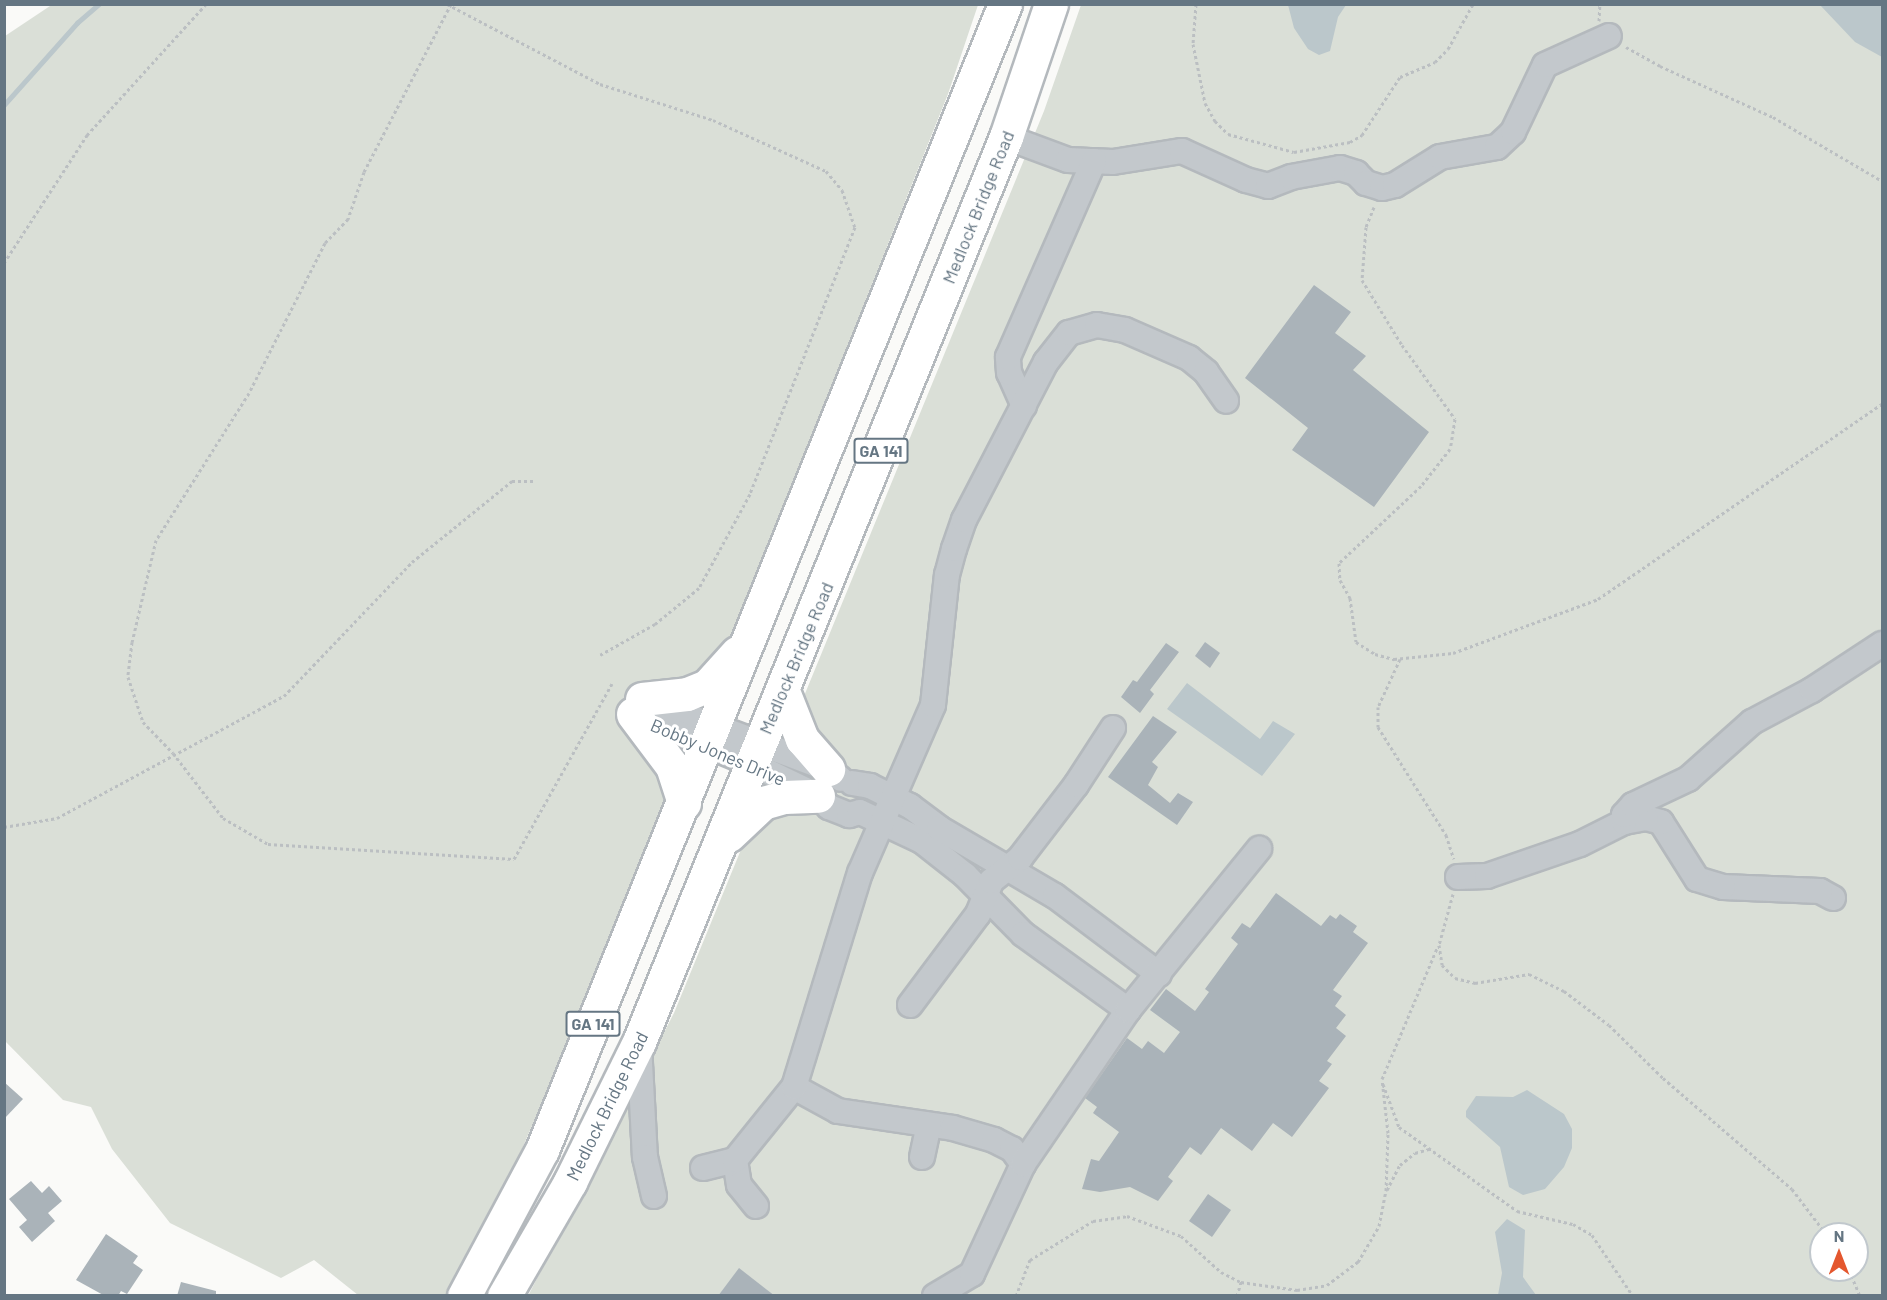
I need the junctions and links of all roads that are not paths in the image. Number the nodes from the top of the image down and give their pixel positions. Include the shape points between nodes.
1 (1005, 4) edge
2 (1051, 4) edge
3 (1609, 36) road end
4 (1006, 137) junction
5 (1094, 161) junction
6 (1226, 401) dead end
7 (1024, 406) junction
8 (752, 636) junction
9 (1882, 644) edge
10 (783, 691) junction
11 (637, 707) junction
12 (1113, 728) dead end
13 (711, 736) junction
14 (756, 755) junction
15 (842, 783) junction
16 (1677, 786) junction
17 (893, 796) junction
18 (684, 803) junction
19 (871, 817) junction
20 (1624, 822) junction
21 (1671, 835) junction
22 (1259, 849) dead end
23 (717, 851) junction
24 (1006, 869) junction
25 (1458, 877) road end
26 (984, 893) junction
27 (1833, 898) dead end
28 (1159, 974) junction
29 (909, 1005) dead end
30 (1128, 1010) junction
31 (639, 1041) junction
32 (794, 1087) junction
33 (929, 1125) junction
34 (922, 1157) dead end
35 (735, 1160) junction
36 (1023, 1164) junction
37 (703, 1168) dead end
38 (654, 1196) dead end
39 (756, 1206) dead end
40 (464, 1296) edge
41 (504, 1296) edge
42 (935, 1296) edge

1 - 8 highway, GA 141
2 - 4 highway, Medlock Bridge Road / GA 141
3 - 5 lane via 1545,65 1513,132 1497,147 1440,157 1395,185 1382,188 1340,168 1268,186 1182,151
4 - 5 lane via 1068,160
4 - 10 highway, Medlock Bridge Road / GA 141
5 - 7 lane via 1008,357 1012,382
6 - 7 lane via 1206,372 1189,358 1125,330 1097,325 1069,333 1046,362
7 - 17 lane via 964,520 954,549 947,575 933,705 926,729
8 - 11 highway via 707,686
8 - 13 highway, GA 141
9 - 16 lane via 1752,723
10 - 14 highway, Medlock Bridge Road / GA 141
10 - 15 highway via 801,739
11 - 13 lane, Bobby Jones Drive
11 - 18 highway via 672,766
12 - 24 lane via 1076,785 1020,858
13 - 14 lane, Bobby Jones Drive
13 - 18 highway, GA 141
14 - 15 lane, Bobby Jones Drive
14 - 23 highway, Medlock Bridge Road / GA 141
15 - 17 lane, Bobby Jones Drive
15 - 19 lane, Bobby Jones Drive via 835,796
15 - 23 highway via 763,803 734,828
16 - 20 lane via 1626,809
16 - 21 lane
17 - 19 lane
17 - 24 lane, Bobby Jones Drive
18 - 40 highway, GA 141 via 542,1150
19 - 26 lane, Bobby Jones Drive via 929,846
19 - 32 lane via 861,873
20 - 21 lane via 1654,819 1666,825
20 - 25 lane via 1580,844 1487,876
21 - 27 lane via 1697,879 1723,887 1820,891
22 - 28 lane
23 - 31 highway, Medlock Bridge Road / GA 141
24 - 26 lane
24 - 28 lane, Bobby Jones Drive via 1055,896
26 - 29 lane via 978,914
26 - 30 lane, Bobby Jones Drive via 1023,934
28 - 30 lane
30 - 36 lane
31 - 38 lane via 645,1157
31 - 41 highway, Medlock Bridge Road / GA 141 via 570,1182
32 - 33 lane via 838,1111
32 - 35 lane
33 - 34 lane
33 - 36 lane via 994,1140 1012,1149
35 - 37 lane
35 - 39 lane via 739,1185
36 - 42 lane via 972,1274

